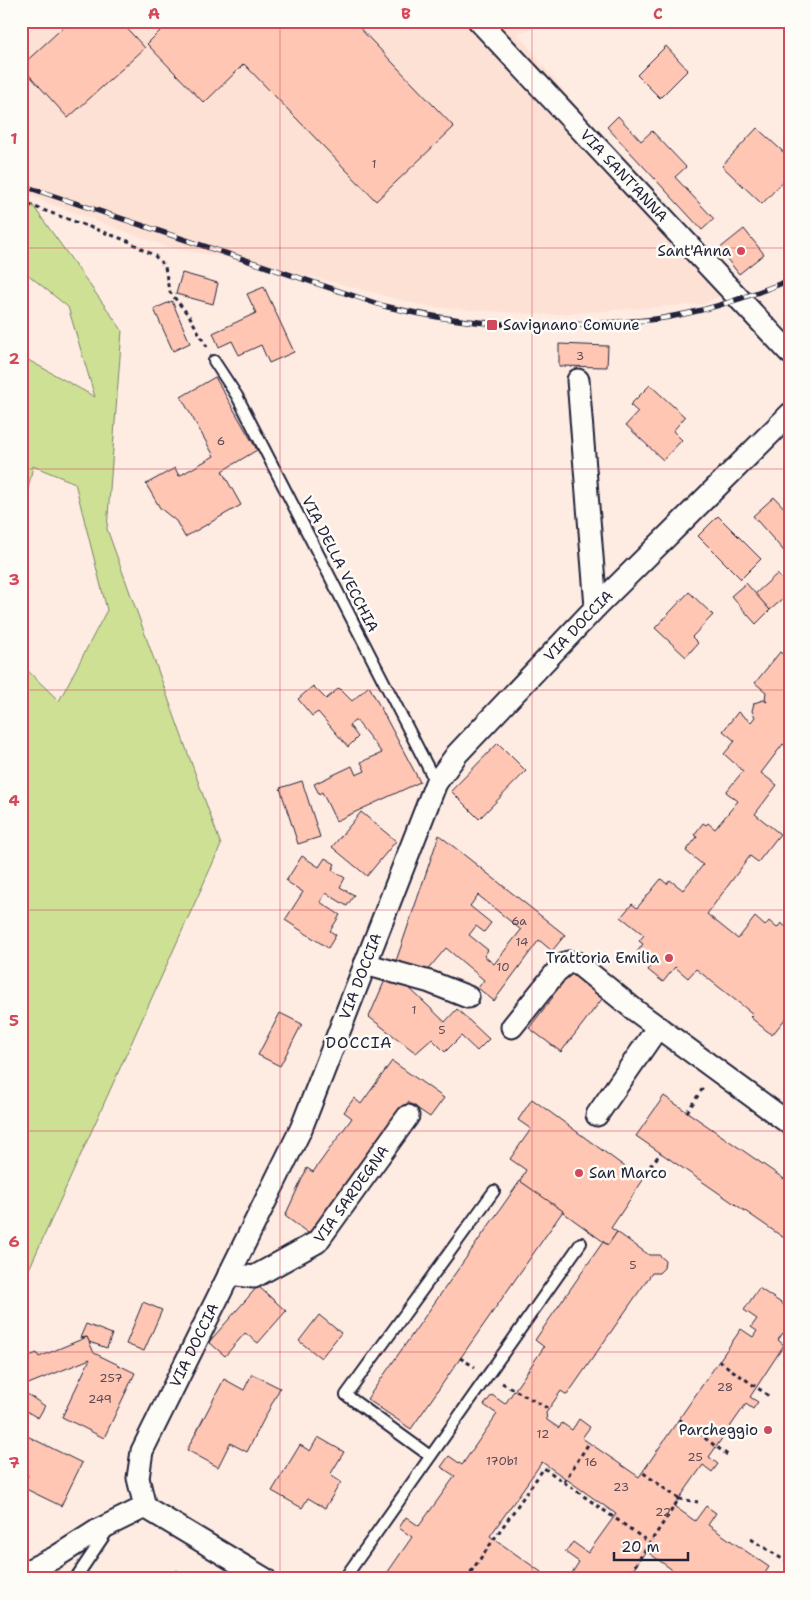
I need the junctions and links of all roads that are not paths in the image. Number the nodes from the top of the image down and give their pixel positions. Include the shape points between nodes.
1 (479, 21) edge
2 (790, 353) edge
3 (214, 361) road end
4 (578, 380) dead end
5 (790, 414) edge
6 (596, 607) junction
7 (436, 783) junction
8 (365, 964) junction
9 (468, 997) dead end
10 (512, 1027) dead end
11 (658, 1027) junction
12 (597, 1115) dead end
13 (408, 1116) dead end
14 (790, 1124) edge
15 (494, 1191) dead end
16 (581, 1243) dead end
17 (229, 1274) junction
18 (430, 1456) junction
19 (145, 1507) junction
20 (113, 1522) junction
21 (21, 1574) edge
22 (75, 1579) edge
23 (265, 1579) edge
24 (344, 1579) edge

1 - 2 street, VIA SANT'ANNA
3 - 7 lane, VIA DELLA VECCHIA via 237,396
4 - 6 street
5 - 6 street, VIA DOCCIA
6 - 7 street, VIA DOCCIA via 457,754
7 - 8 street, VIA DOCCIA
8 - 9 street via 430,982
8 - 17 street, VIA DOCCIA via 301,1128
10 - 11 street via 568,962 586,969
11 - 12 street
11 - 14 street
13 - 17 street, VIA SARDEGNA via 317,1242 254,1277
15 - 18 lane via 346,1395
16 - 18 lane
17 - 19 street, VIA DOCCIA via 142,1451 138,1478
18 - 24 lane
19 - 20 street
19 - 23 street
20 - 21 street
20 - 22 lane

